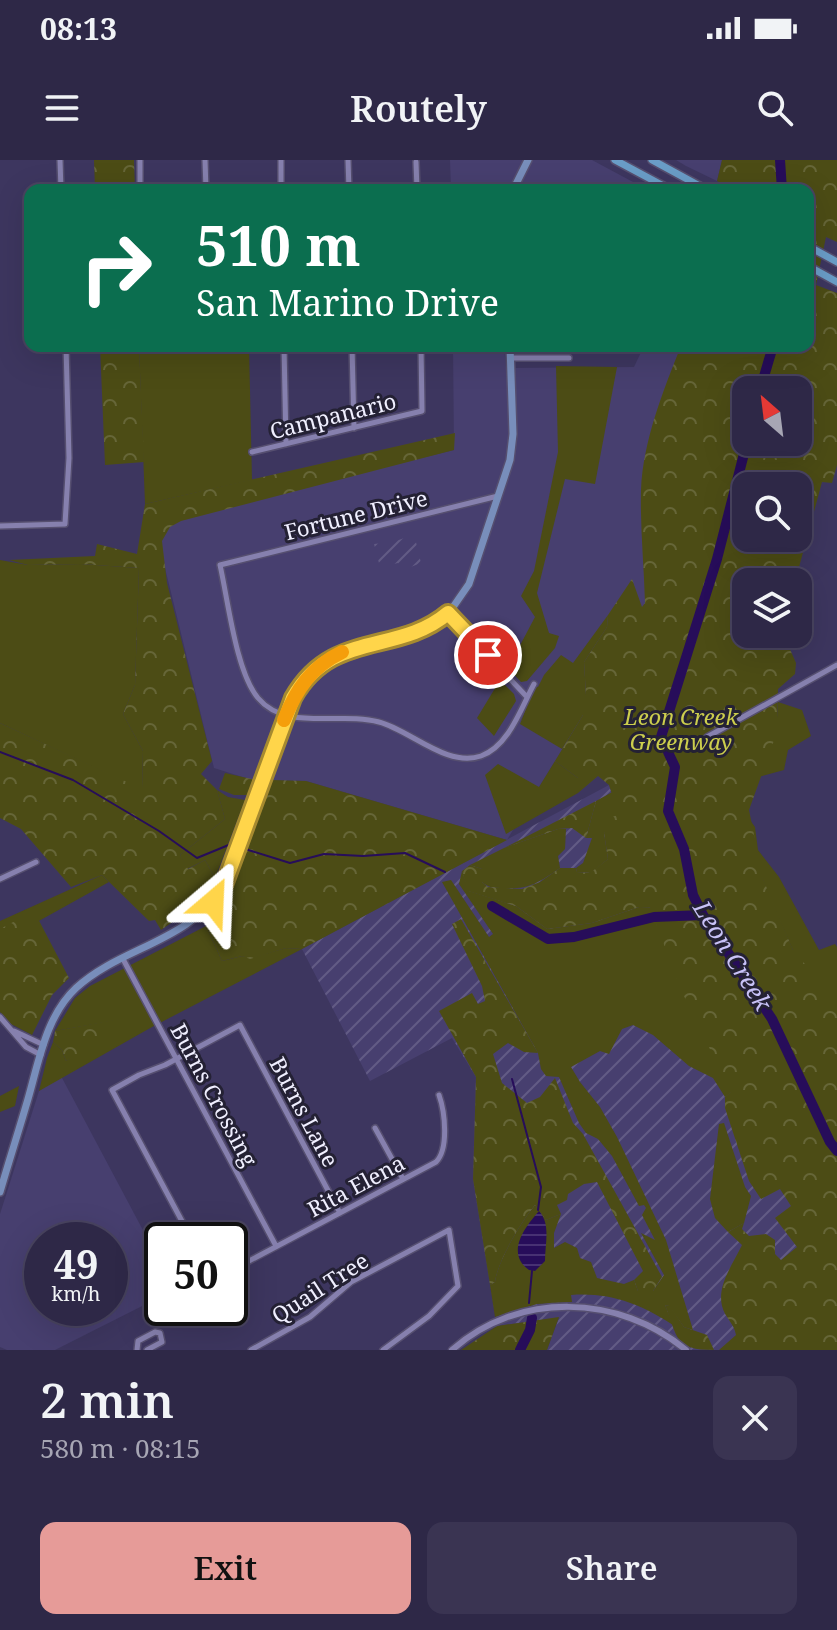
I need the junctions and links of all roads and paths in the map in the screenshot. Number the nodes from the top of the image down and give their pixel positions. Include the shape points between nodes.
1 (60, 160) edge
2 (140, 160) edge
3 (205, 160) edge
4 (284, 160) edge
5 (348, 160) edge
6 (528, 160) edge
7 (615, 160) edge
8 (652, 160) edge
9 (416, 162) edge
10 (61, 184) edge
11 (140, 184) edge
12 (206, 184) edge
13 (281, 184) edge
14 (349, 184) edge
15 (417, 184) edge
16 (516, 184) edge
17 (660, 184) edge
18 (696, 184) edge
19 (814, 249) edge
20 (837, 262) edge
21 (814, 269) edge
22 (837, 282) edge
23 (66, 352) edge
24 (284, 352) edge
25 (352, 352) edge
26 (421, 352) edge
27 (510, 352) edge
28 (510, 358) junction
29 (569, 358) dead end
30 (354, 428) junction
31 (286, 444) junction
32 (252, 452) dead end
33 (499, 496) junction
34 (0, 526) edge
35 (448, 613) junction
36 (837, 665) edge
37 (534, 684) dead end
38 (527, 697) junction
39 (285, 717) junction
40 (707, 737) dead end
41 (36, 862) dead end
42 (0, 879) edge
43 (123, 959) junction
44 (0, 1017) edge
45 (13, 1030) junction
46 (44, 1045) junction
47 (41, 1055) junction
48 (177, 1059) junction
49 (439, 1095) dead end
50 (375, 1128) dead end
51 (403, 1179) junction
52 (0, 1192) edge
53 (340, 1213) junction
54 (182, 1222) edge
55 (276, 1246) junction
56 (248, 1261) edge
57 (137, 1350) edge
58 (147, 1350) edge
59 (251, 1350) edge
60 (383, 1350) edge
61 (452, 1350) edge
62 (686, 1350) edge

1 - 10 street
2 - 11 street
3 - 12 street
4 - 13 street
5 - 14 street
6 - 16 main road
7 - 17 main road
8 - 18 main road
9 - 15 street
19 - 20 main road
21 - 22 main road
23 - 34 street via 65,524
24 - 31 street
25 - 30 street
26 - 30 street, Campanario via 422,411
27 - 28 main road
28 - 29 street
28 - 33 main road via 512,447
30 - 31 street, Campanario
31 - 32 street, Campanario
33 - 35 main road via 469,584
33 - 39 street, Fortune Drive via 220,565 246,679 262,703
35 - 38 street
35 - 39 main road via 419,631 325,661 303,682
36 - 40 street
37 - 38 street
38 - 39 street via 501,742 470,758 378,721
39 - 43 main road via 213,902 199,917
41 - 42 street
43 - 46 main road via 67,998
43 - 48 street, Burns Crossing
44 - 45 street
45 - 46 street
45 - 47 street via 26,1047
46 - 47 main road
47 - 52 main road
48 - 53 street, Burns Lane via 240,1025
48 - 54 street via 112,1090
48 - 55 street, Burns Crossing
49 - 51 street, Rita Elena via 441,1156
50 - 51 street
51 - 53 street, Rita Elena
53 - 55 street, Rita Elena
55 - 56 street, Rita Elena
57 - 58 street via 138,1341 160,1333 162,1342
59 - 60 street, Quail Tree via 310,1317 351,1282 449,1230 458,1286
61 - 62 street via 505,1318 560,1306 633,1318

